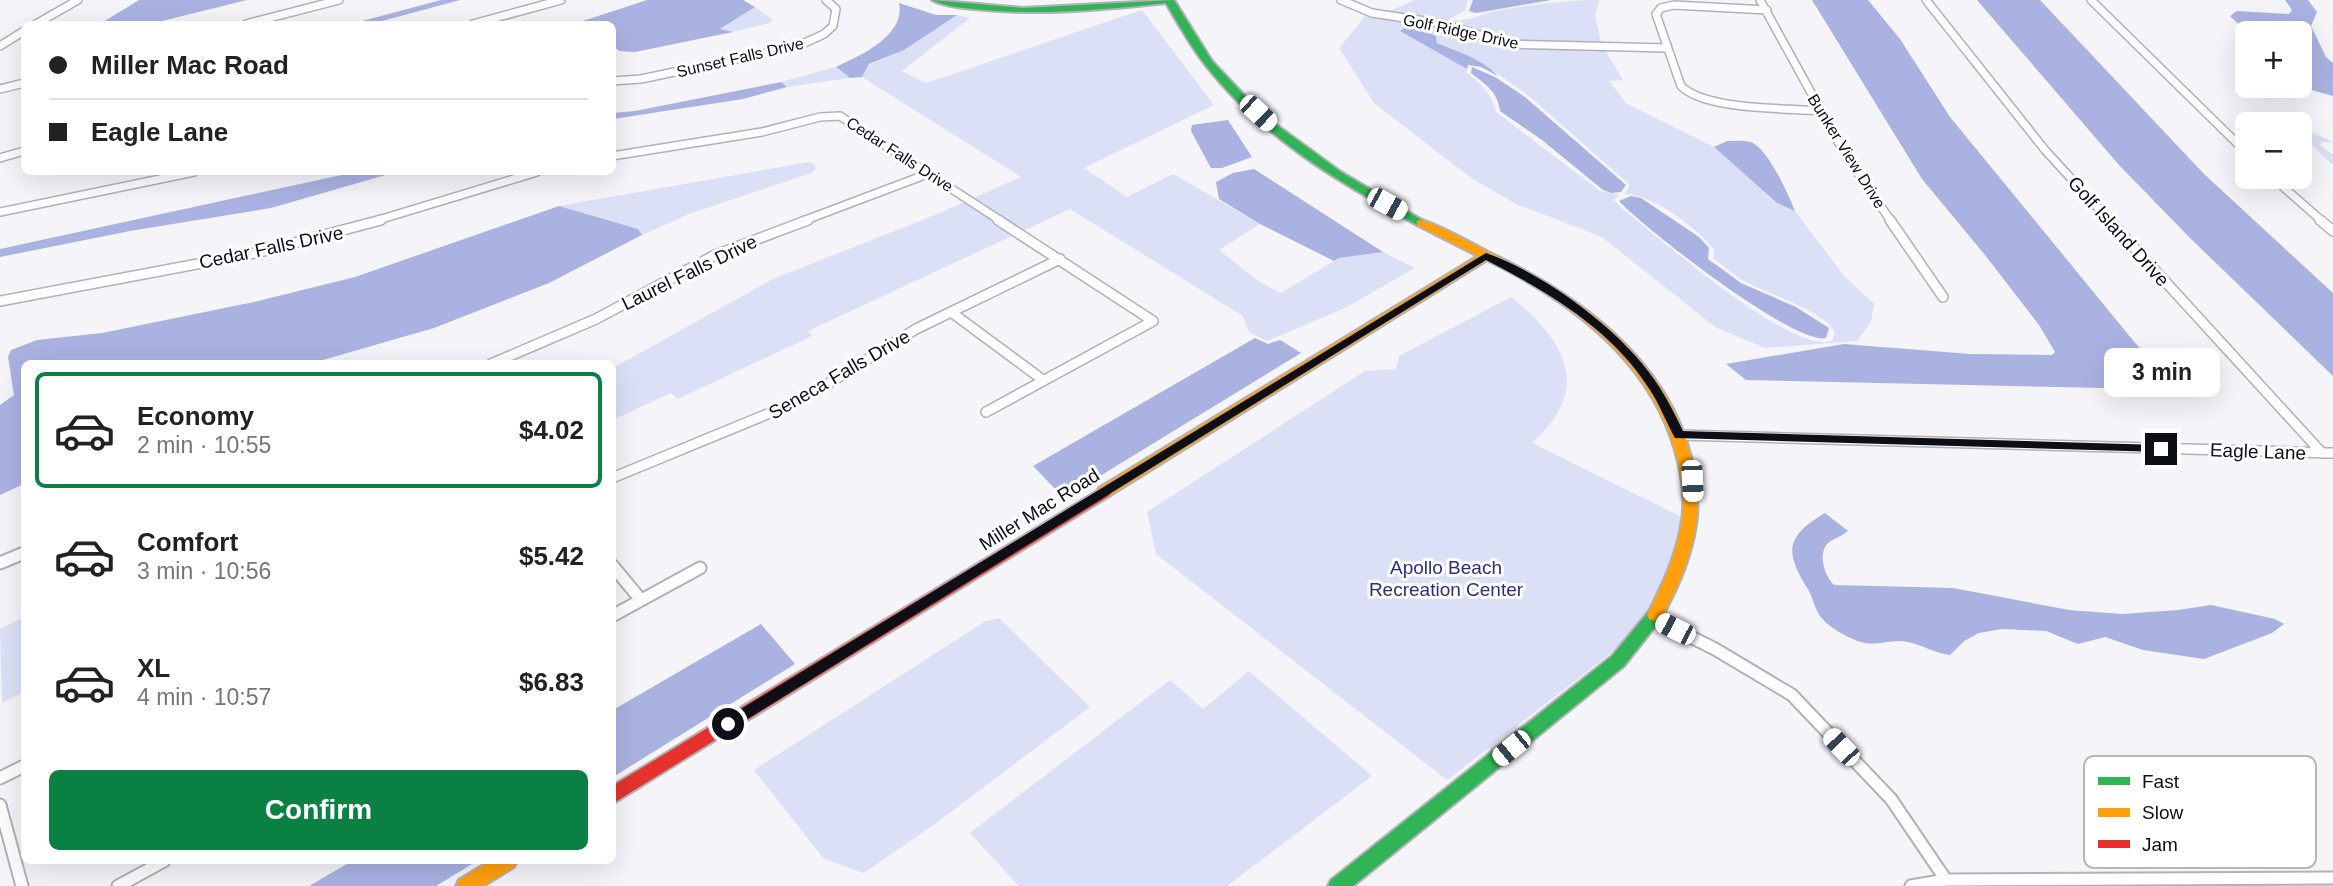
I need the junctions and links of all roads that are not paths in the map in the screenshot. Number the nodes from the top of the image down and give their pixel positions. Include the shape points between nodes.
1 (78, 0) edge
2 (339, 0) edge
3 (561, 0) edge
4 (826, 0) edge
5 (936, 0) edge
6 (1169, 0) edge
7 (1341, 0) edge
8 (1760, 0) edge
9 (1926, 0) edge
10 (2091, 0) edge
11 (1767, 10) junction
12 (496, 19) junction
13 (41, 21) edge
14 (258, 21) edge
15 (487, 21) edge
16 (498, 21) edge
17 (21, 34) edge
18 (0, 46) edge
19 (1667, 48) junction
20 (616, 81) edge
21 (21, 84) edge
22 (0, 89) edge
23 (1819, 111) junction
24 (2235, 141) edge
25 (21, 152) edge
26 (616, 155) edge
27 (0, 158) edge
28 (930, 173) junction
29 (179, 175) edge
30 (525, 175) edge
31 (2286, 189) edge
32 (0, 212) edge
33 (2333, 231) edge
34 (1486, 256) junction
35 (1060, 259) junction
36 (1943, 297) dead end
37 (0, 301) edge
38 (951, 312) junction
39 (500, 360) edge
40 (1043, 380) junction
41 (986, 412) dead end
42 (1679, 435) junction
43 (2322, 453) junction
44 (2333, 453) edge
45 (616, 476) edge
46 (21, 554) edge
47 (0, 564) edge
48 (700, 568) dead end
49 (616, 570) edge
50 (641, 600) junction
51 (616, 614) edge
52 (1655, 619) junction
53 (21, 768) edge
54 (0, 778) edge
55 (616, 794) edge
56 (0, 806) edge
57 (158, 864) edge
58 (502, 864) edge
59 (2333, 878) edge
60 (1946, 880) junction
61 (22, 886) edge
62 (118, 886) edge
63 (466, 886) edge
64 (1338, 886) edge
65 (1911, 886) edge

1 - 13 street
2 - 14 street
3 - 12 street
4 - 20 street, Sunset Falls Drive via 836,9 833,26 798,46
5 - 6 street via 970,8 1036,13
6 - 34 street via 1214,70 1270,125 1364,192
7 - 19 street, Golf Ridge Drive via 1372,13 1444,24 1509,44
8 - 11 street, Bunker View Drive
9 - 43 street, Golf Island Drive via 2045,150
10 - 24 street
11 - 19 street via 1674,5 1661,9 1656,14
11 - 23 street, Bunker View Drive
12 - 15 street
12 - 16 street
17 - 18 street
19 - 23 street via 1681,86 1698,99
21 - 22 street
23 - 36 street, Bunker View Drive
25 - 27 street
26 - 28 street, Cedar Falls Drive via 762,132 832,115 849,120
28 - 35 street, Cedar Falls Drive
28 - 39 street, Laurel Falls Drive via 715,255 596,318
29 - 32 street
30 - 37 street, Cedar Falls Drive via 290,246
31 - 33 street
34 - 42 street via 1544,286 1602,328 1655,388
34 - 55 street, Miller Mac Road
35 - 38 street, Seneca Falls Drive
35 - 40 street, Cedar Falls Drive via 1153,321
38 - 40 street
38 - 45 street, Seneca Falls Drive via 782,408
40 - 41 street
42 - 43 street, Eagle Lane
42 - 52 street via 1692,481 1690,532 1673,587
43 - 44 street, Eagle Lane
46 - 47 street
48 - 50 street
49 - 50 street
50 - 51 street
52 - 60 street via 1792,695 1891,799
52 - 64 street via 1618,661
53 - 54 street
56 - 61 street
57 - 62 street
58 - 63 street
59 - 60 street
60 - 65 street

